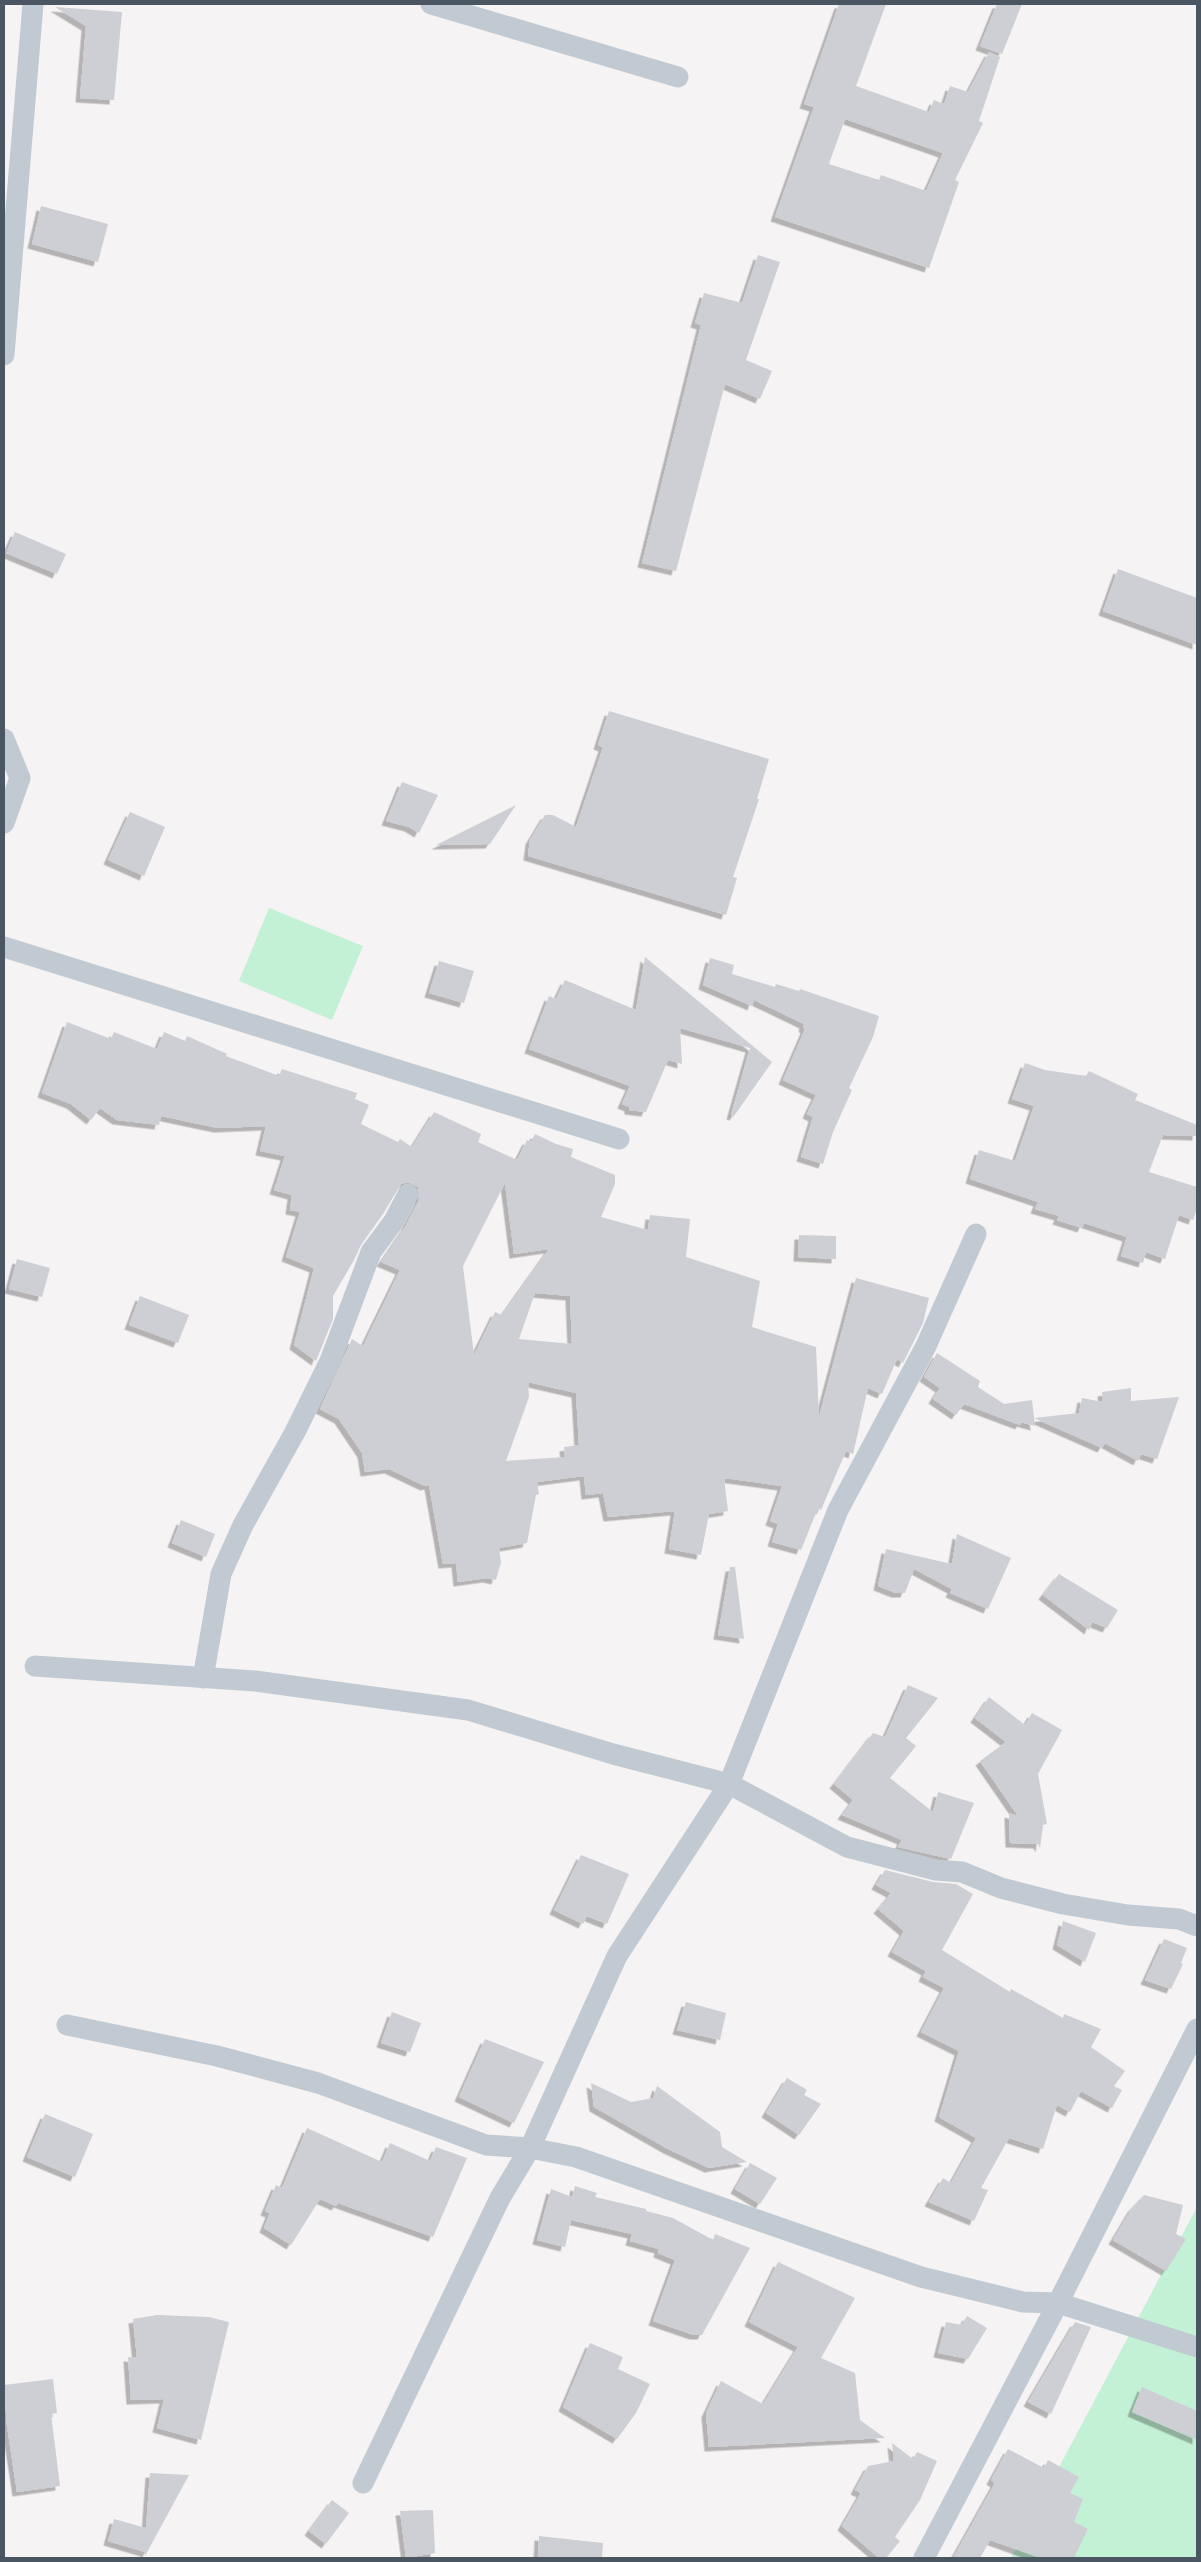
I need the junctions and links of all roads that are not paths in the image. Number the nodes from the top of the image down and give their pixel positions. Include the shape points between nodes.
1 (33, 4) edge
2 (431, 4) edge
3 (678, 77) dead end
4 (4, 355) edge
5 (4, 739) edge
6 (4, 823) edge
7 (4, 947) edge
8 (619, 1138) dead end
9 (408, 1194) dead end
10 (976, 1234) dead end
11 (35, 1666) dead end
12 (203, 1678) junction
13 (729, 1784) junction
14 (1197, 1926) edge
15 (67, 2025) dead end
16 (1197, 2029) edge
17 (530, 2148) junction
18 (1058, 2303) junction
19 (1197, 2347) edge
20 (363, 2484) dead end
21 (924, 2558) edge

1 - 4 street
2 - 3 street
5 - 6 street via 20,778
7 - 8 street
9 - 12 street via 394,1221 371,1252 330,1361 243,1525 221,1574
10 - 13 street via 926,1346 838,1510
11 - 12 street
12 - 13 street via 468,1710 613,1754
13 - 14 street via 847,1847 936,1870 962,1872 1002,1888 1064,1904 1128,1915 1179,1919
13 - 17 street via 617,1956
15 - 17 street via 226,2058 318,2083 486,2145
16 - 18 street
17 - 18 street via 576,2157 921,2277 1023,2302
17 - 20 street via 500,2198
18 - 19 street
18 - 21 street

